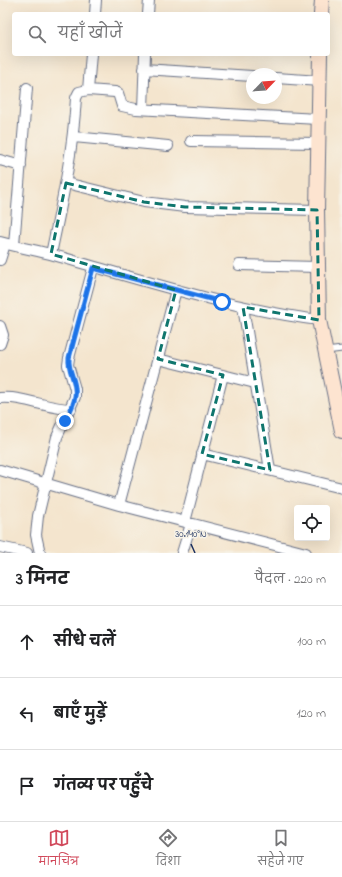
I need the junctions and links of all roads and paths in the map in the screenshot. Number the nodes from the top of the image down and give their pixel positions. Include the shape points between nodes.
1 (96, 0) edge
2 (149, 0) edge
3 (322, 0) edge
4 (95, 12) edge
5 (148, 12) edge
6 (322, 12) edge
7 (91, 56) edge
8 (145, 56) edge
9 (320, 56) edge
10 (144, 69) junction
11 (246, 76) edge
12 (282, 78) edge
13 (320, 81) junction
14 (27, 88) dead end
15 (88, 90) junction
16 (143, 109) junction
17 (318, 119) junction
18 (74, 137) junction
19 (191, 141) dead end
20 (318, 143) junction
21 (168, 146) dead end
22 (0, 160) edge
23 (21, 166) junction
24 (66, 184) junction
25 (317, 210) junction
26 (6, 244) edge
27 (51, 254) junction
28 (0, 260) edge
29 (239, 264) dead end
30 (317, 267) junction
31 (93, 268) junction
32 (176, 290) junction
33 (242, 306) junction
34 (319, 320) junction
35 (0, 326) edge
36 (0, 344) edge
37 (342, 349) edge
38 (325, 351) junction
39 (158, 359) junction
40 (223, 375) junction
41 (255, 382) junction
42 (0, 398) edge
43 (71, 409) junction
44 (342, 431) edge
45 (202, 454) junction
46 (0, 470) edge
47 (270, 470) junction
48 (46, 483) junction
49 (342, 488) edge
50 (119, 505) junction
51 (188, 523) junction
52 (0, 548) edge
53 (284, 550) edge
54 (27, 553) edge
55 (40, 553) edge
56 (182, 553) edge
57 (306, 553) edge

1 - 4 street
2 - 5 street
3 - 6 street
7 - 15 street
8 - 10 street
9 - 13 street
10 - 11 street
10 - 16 street
12 - 13 street
13 - 17 street
14 - 23 street
15 - 16 street via 118,93 122,106
15 - 18 street via 77,94
16 - 17 street
17 - 20 street
18 - 21 street
18 - 24 street
19 - 20 street
20 - 25 street
22 - 23 street
23 - 26 street
24 - 25 street via 144,202 185,207
24 - 27 street
25 - 30 street
26 - 27 street
26 - 28 street
27 - 31 street
29 - 30 street
30 - 34 street
31 - 32 street
31 - 43 street via 69,358 68,365 75,388
32 - 33 street
32 - 39 street
33 - 34 street
33 - 41 street
34 - 38 street
35 - 36 street via 3,335
37 - 38 lane
38 - 44 street
39 - 40 street
39 - 50 street
40 - 41 street
40 - 45 street
41 - 47 street
42 - 43 street via 20,398 51,407
43 - 48 street via 57,437
45 - 47 street
45 - 51 street
46 - 48 street
47 - 49 street
48 - 50 street
48 - 55 street via 36,535
50 - 51 street
51 - 53 street
51 - 56 street
52 - 54 street
53 - 57 street

